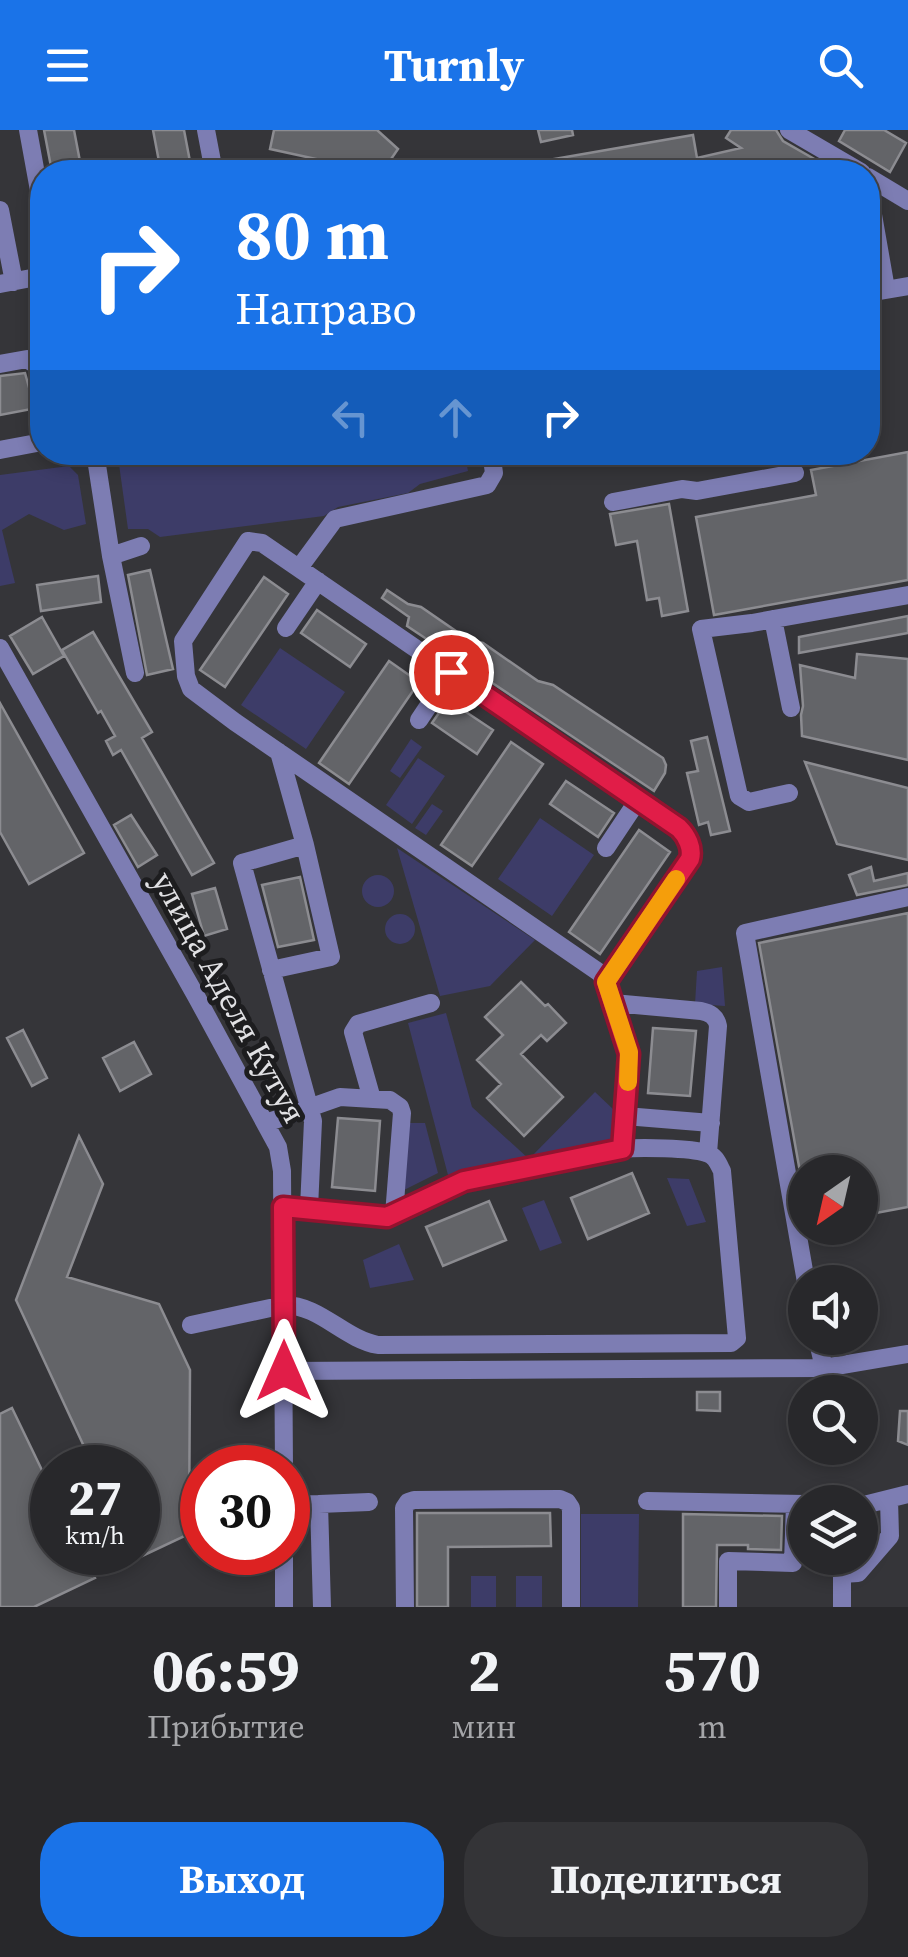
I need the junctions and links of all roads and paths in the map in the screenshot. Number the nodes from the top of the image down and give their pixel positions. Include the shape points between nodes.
1 (28, 130) edge
2 (206, 130) edge
3 (790, 130) edge
4 (33, 160) edge
5 (212, 160) edge
6 (840, 160) edge
7 (880, 184) edge
8 (908, 201) edge
9 (0, 210) edge
10 (7, 283) edge
11 (908, 286) edge
12 (880, 291) edge
13 (30, 360) edge
14 (0, 364) edge
15 (30, 444) edge
16 (0, 450) edge
17 (97, 465) edge
18 (493, 465) edge
19 (796, 473) dead end
20 (612, 502) dead end
21 (141, 546) dead end
22 (111, 556) junction
23 (299, 568) junction
24 (318, 581) junction
25 (908, 595) edge
26 (774, 620) junction
27 (286, 628) dead end
28 (0, 648) edge
29 (451, 672) junction
30 (135, 673) dead end
31 (791, 708) dead end
32 (419, 720) dead end
33 (279, 752) junction
34 (789, 793) dead end
35 (638, 800) junction
36 (305, 845) junction
37 (606, 848) dead end
38 (908, 897) edge
39 (272, 970) junction
40 (602, 986) junction
41 (430, 1003) dead end
42 (613, 1004) junction
43 (372, 1098) junction
44 (309, 1107) junction
45 (625, 1116) junction
46 (266, 1122) junction
47 (711, 1123) junction
48 (622, 1149) junction
49 (708, 1153) junction
50 (283, 1207) junction
51 (309, 1208) junction
52 (394, 1214) junction
53 (803, 1265) edge
54 (284, 1305) junction
55 (190, 1325) dead end
56 (908, 1354) edge
57 (821, 1355) edge
58 (824, 1368) junction
59 (284, 1371) junction
60 (284, 1445) edge
61 (899, 1496) edge
62 (368, 1502) dead end
63 (647, 1502) dead end
64 (310, 1504) edge
65 (319, 1504) junction
66 (788, 1504) edge
67 (878, 1545) edge
68 (788, 1562) edge
69 (284, 1575) edge
70 (848, 1575) edge
71 (284, 1607) edge
72 (322, 1607) edge
73 (405, 1607) edge
74 (572, 1607) edge
75 (728, 1607) edge
76 (842, 1607) edge

1 - 4 street
2 - 5 street
3 - 6 street
7 - 8 street
9 - 10 street
11 - 12 street
13 - 14 street
15 - 16 street
17 - 22 street
18 - 23 street via 480,488 335,519
19 - 20 street
21 - 22 street
22 - 30 street
23 - 24 street
23 - 33 street via 248,541 183,641 195,694
24 - 27 street
24 - 29 street
25 - 26 street
26 - 31 street
26 - 34 street via 701,630 739,796 749,802
28 - 46 street, улица Аделя Кутуя
29 - 32 street
29 - 35 street
33 - 36 street
33 - 40 street via 592,966
35 - 37 street
35 - 40 street via 682,830 691,854
36 - 39 street via 332,956
36 - 39 street via 242,863
38 - 53 street via 745,933
39 - 44 street
40 - 42 street
41 - 43 street via 355,1027
42 - 45 street via 629,1054
42 - 47 street via 716,1018
43 - 44 street via 340,1097
43 - 52 street via 392,1101 402,1113
44 - 46 street
44 - 51 street
45 - 47 street
45 - 48 street
46 - 50 street, улица Аделя Кутуя via 281,1159
47 - 49 street
48 - 49 street
48 - 52 street via 464,1181
49 - 54 street via 722,1171 738,1334 732,1342 378,1345 308,1309
50 - 51 street
50 - 54 street, улица Аделя Кутуя
51 - 52 street
54 - 55 street
54 - 59 street, улица Аделя Кутуя
56 - 58 street
57 - 58 street
58 - 59 street
59 - 60 street, улица Аделя Кутуя
61 - 67 street via 890,1536
62 - 65 street
63 - 66 street
64 - 65 street
65 - 72 street
68 - 75 street via 728,1562
69 - 71 street
70 - 76 street
73 - 74 street via 408,1502 560,1500 571,1508

